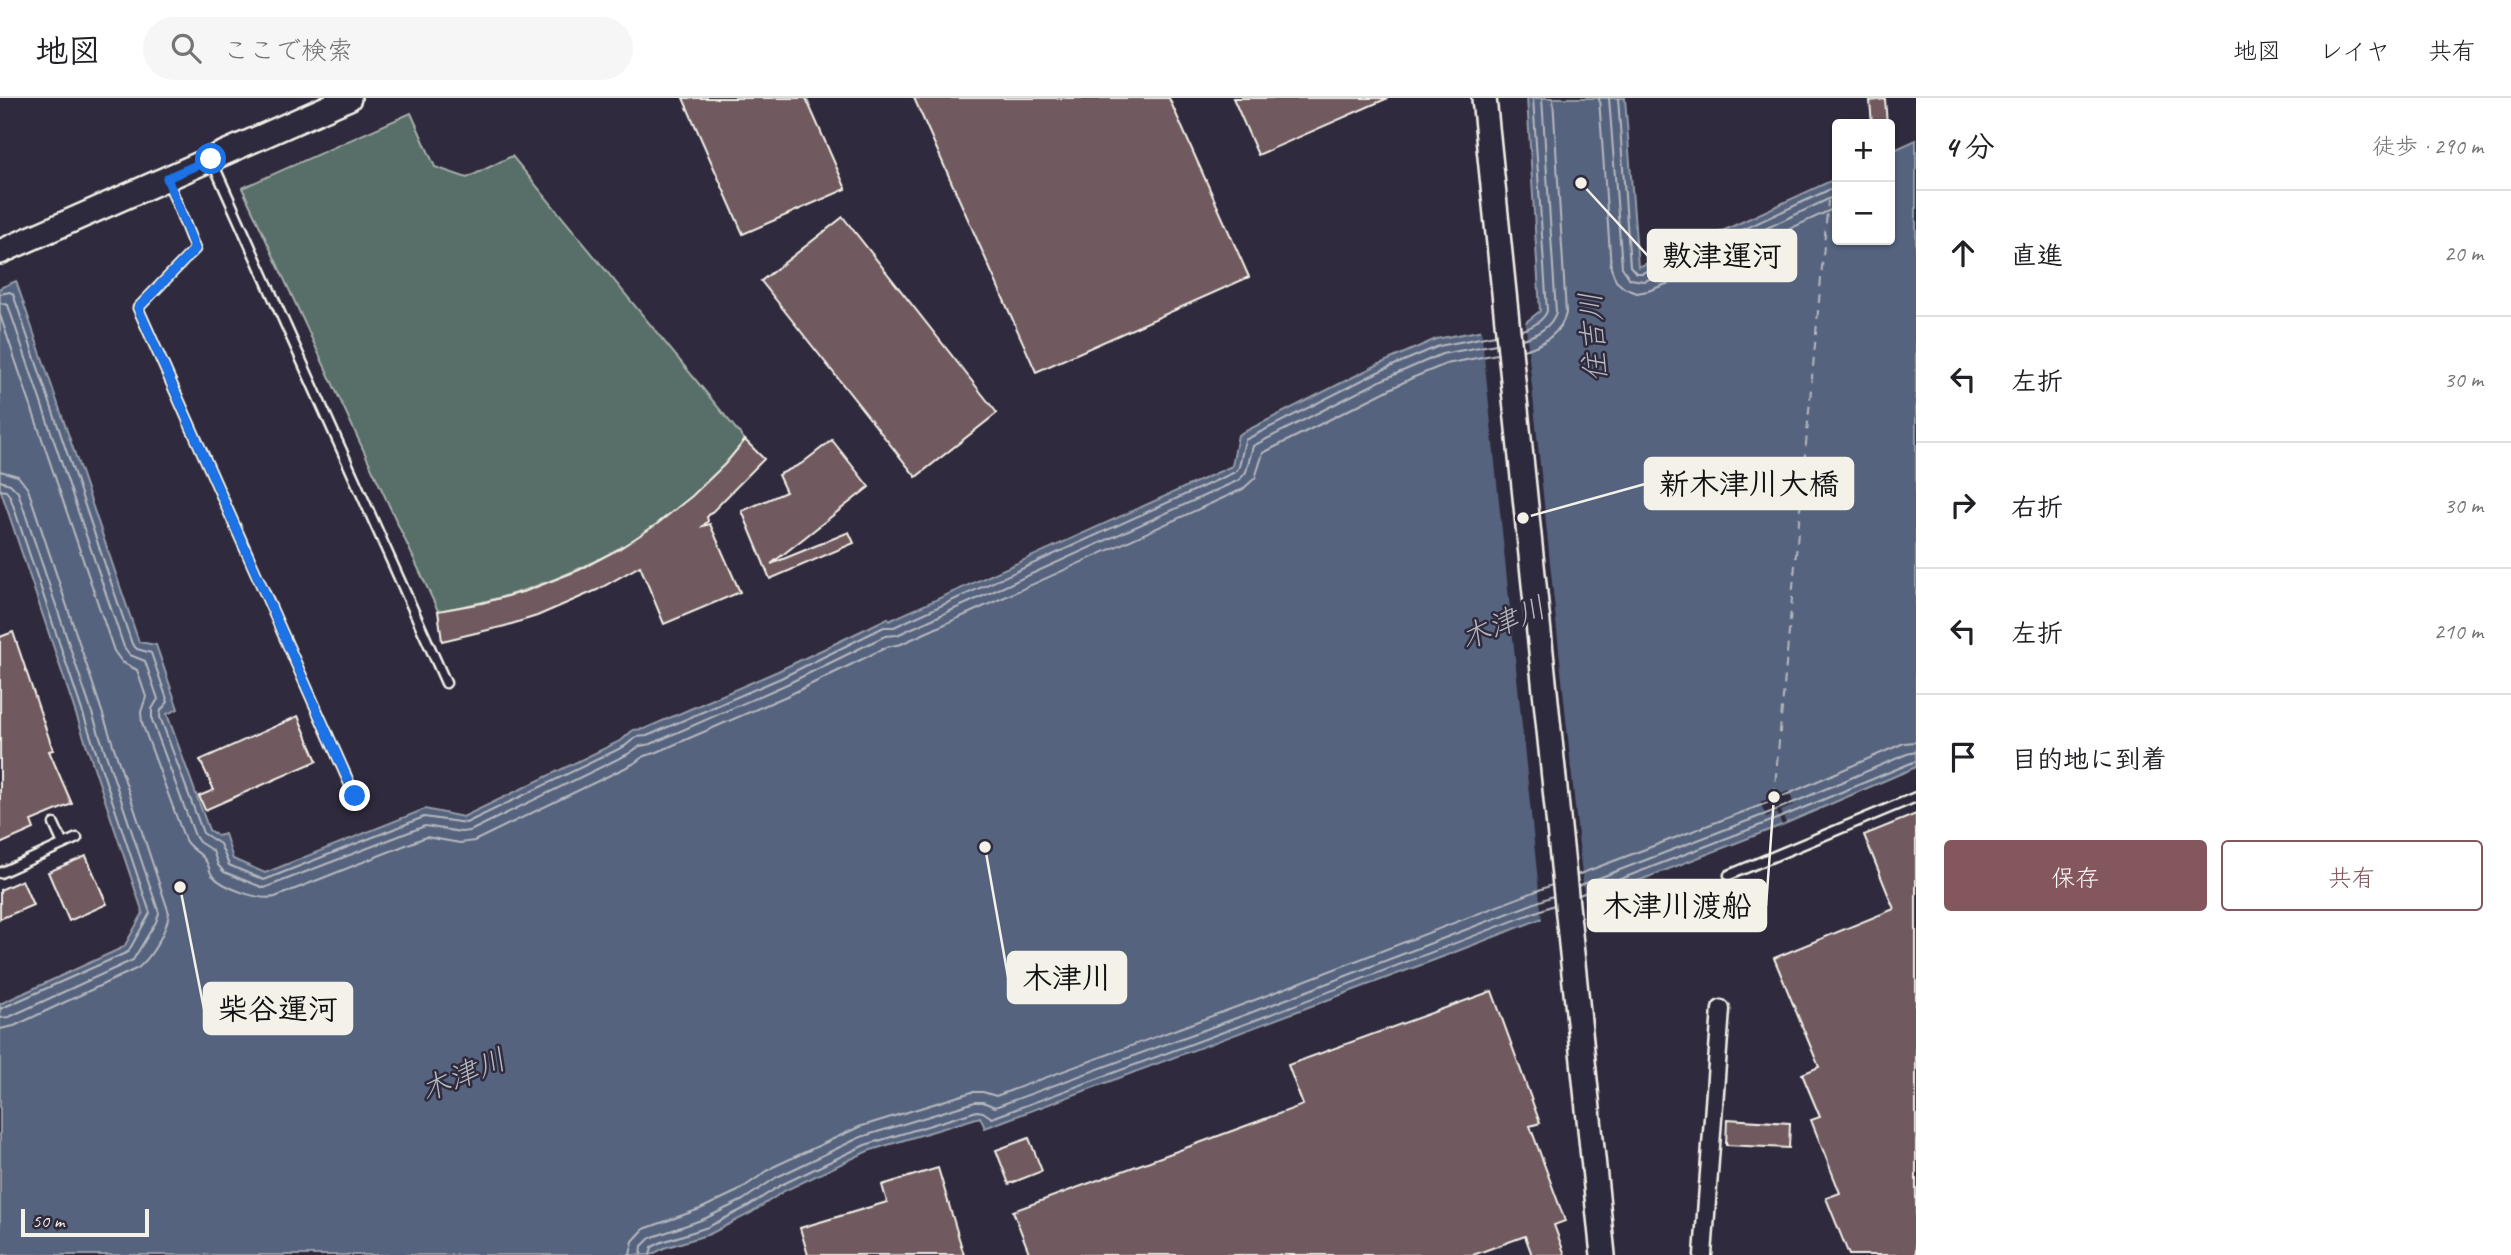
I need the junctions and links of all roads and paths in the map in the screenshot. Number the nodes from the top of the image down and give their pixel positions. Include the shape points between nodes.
1 (349, 98) edge
2 (1484, 98) edge
3 (211, 159) junction
4 (167, 178) junction
5 (0, 252) edge
6 (446, 683) dead end
7 (355, 796) dead end
8 (1916, 797) edge
9 (54, 824) dead end
10 (77, 838) dead end
11 (63, 844) junction
12 (0, 873) edge
13 (1729, 875) dead end
14 (1721, 1009) dead end
15 (1604, 1255) edge
16 (1703, 1255) edge

1 - 3 street
2 - 15 street
3 - 4 street
3 - 6 lane
4 - 5 street
4 - 7 lane via 195,249 138,308
8 - 13 lane
9 - 11 lane
10 - 11 lane
11 - 12 lane
14 - 16 street

